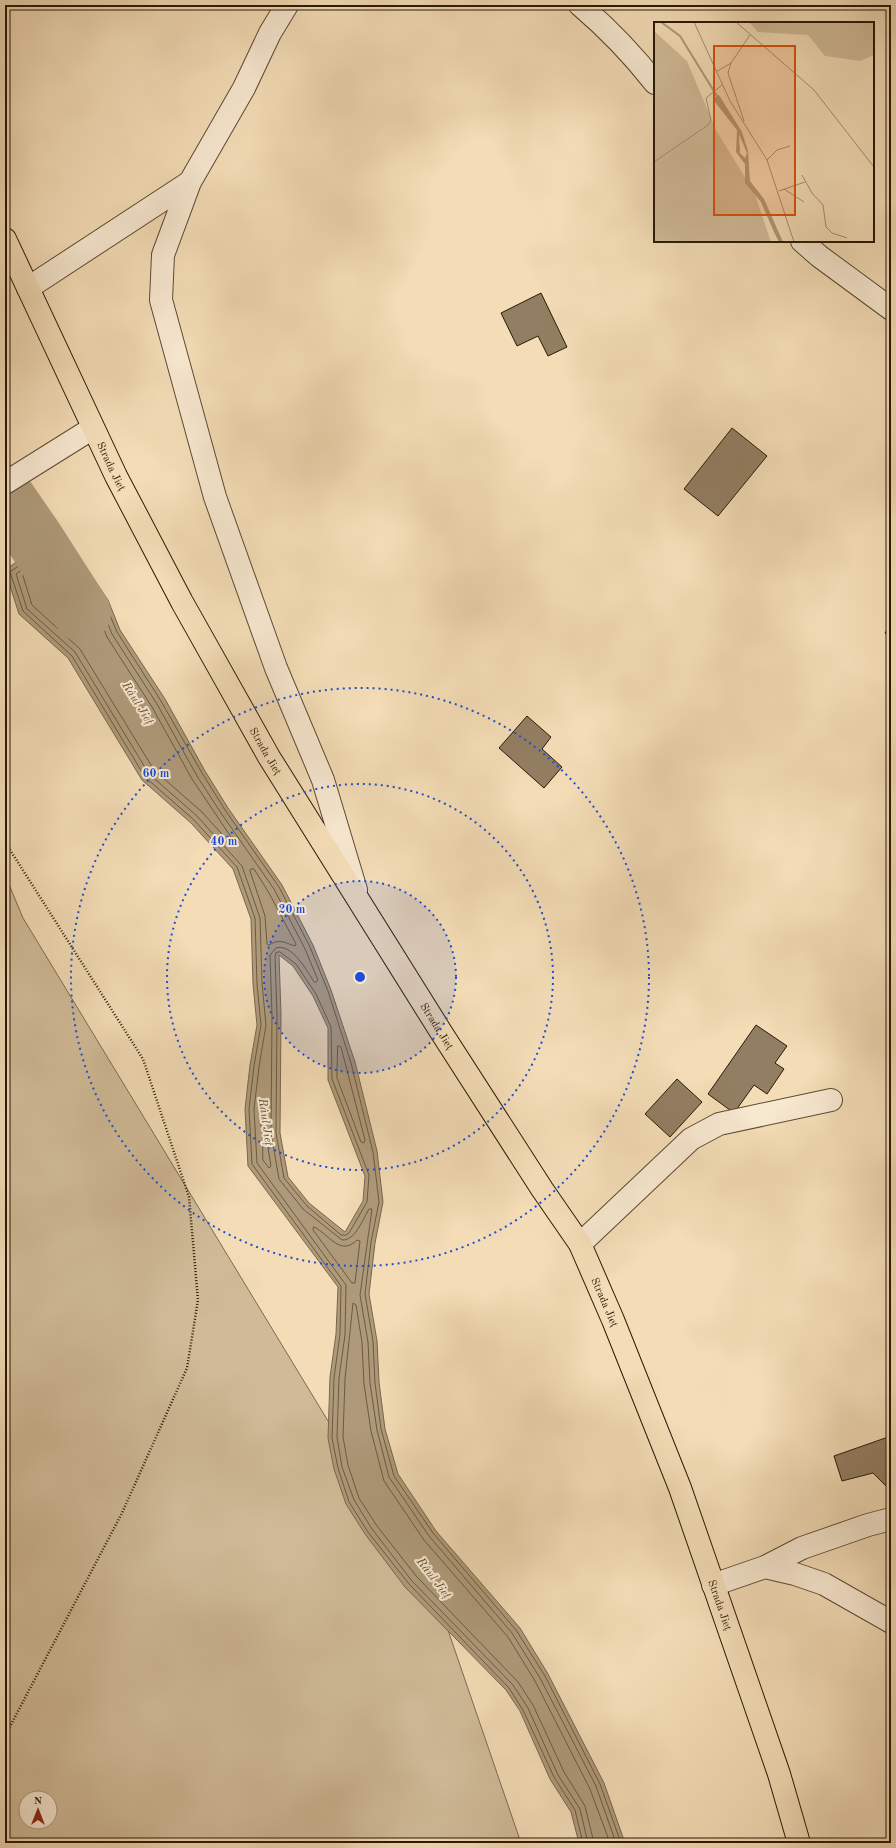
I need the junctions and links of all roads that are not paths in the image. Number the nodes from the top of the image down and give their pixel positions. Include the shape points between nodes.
1 (287, 5) edge
2 (580, 5) edge
3 (654, 82) edge
4 (190, 182) junction
5 (5, 239) edge
6 (803, 242) edge
7 (28, 288) junction
8 (891, 309) edge
9 (93, 428) junction
10 (5, 483) edge
11 (359, 899) junction
12 (831, 1100) dead end
13 (580, 1244) junction
14 (891, 1519) edge
15 (765, 1567) junction
16 (713, 1585) junction
17 (891, 1622) edge
18 (798, 1843) edge

1 - 4 street via 270,33 244,88
2 - 3 street via 606,28
4 - 7 street
4 - 11 street via 163,255 161,300 215,497 276,668 323,780
5 - 7 main road, Strada Jieț
6 - 8 street
7 - 9 main road, Strada Jieț
9 - 10 street
9 - 11 main road, Strada Jieț via 182,602 269,757
11 - 13 main road, Strada Jieț via 542,1189
12 - 13 street via 719,1124 692,1139
13 - 16 main road, Strada Jieț via 680,1488
14 - 15 street via 802,1548
15 - 16 street
15 - 17 street via 824,1584
16 - 18 main road, Strada Jieț via 779,1774

